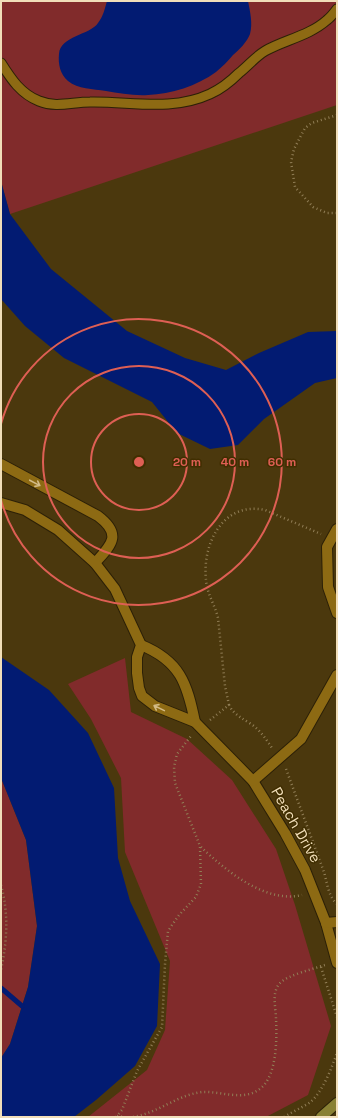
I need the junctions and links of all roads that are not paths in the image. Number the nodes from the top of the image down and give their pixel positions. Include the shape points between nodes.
1 (337, 9) edge
2 (1, 63) edge
3 (1, 464) edge
4 (1, 503) edge
5 (337, 529) edge
6 (95, 563) junction
7 (337, 613) edge
8 (140, 645) junction
9 (337, 675) edge
10 (197, 725) junction
11 (253, 781) junction
12 (337, 922) edge
13 (326, 923) junction
14 (337, 963) edge
15 (337, 1104) edge
16 (321, 1117) edge
17 (335, 1117) edge

1 - 2 lane via 326,21 310,31 263,52 226,85 210,94 173,105 86,102 56,106 39,102 24,93
3 -> 6 street via 105,521 112,533 112,539 110,546
4 - 6 street via 25,510 58,530
5 - 7 street via 327,547 328,587
6 - 8 street via 115,589
8 - 10 street via 158,654 182,677
10 -> 8 street, Peach Drive via 155,706 142,696 137,673
9 - 11 street via 301,738
10 - 11 street, Peach Drive
11 - 13 street, Peach Drive via 305,870
12 - 13 street
13 - 14 street, Peach Drive
15 - 16 main road
15 - 17 main road

